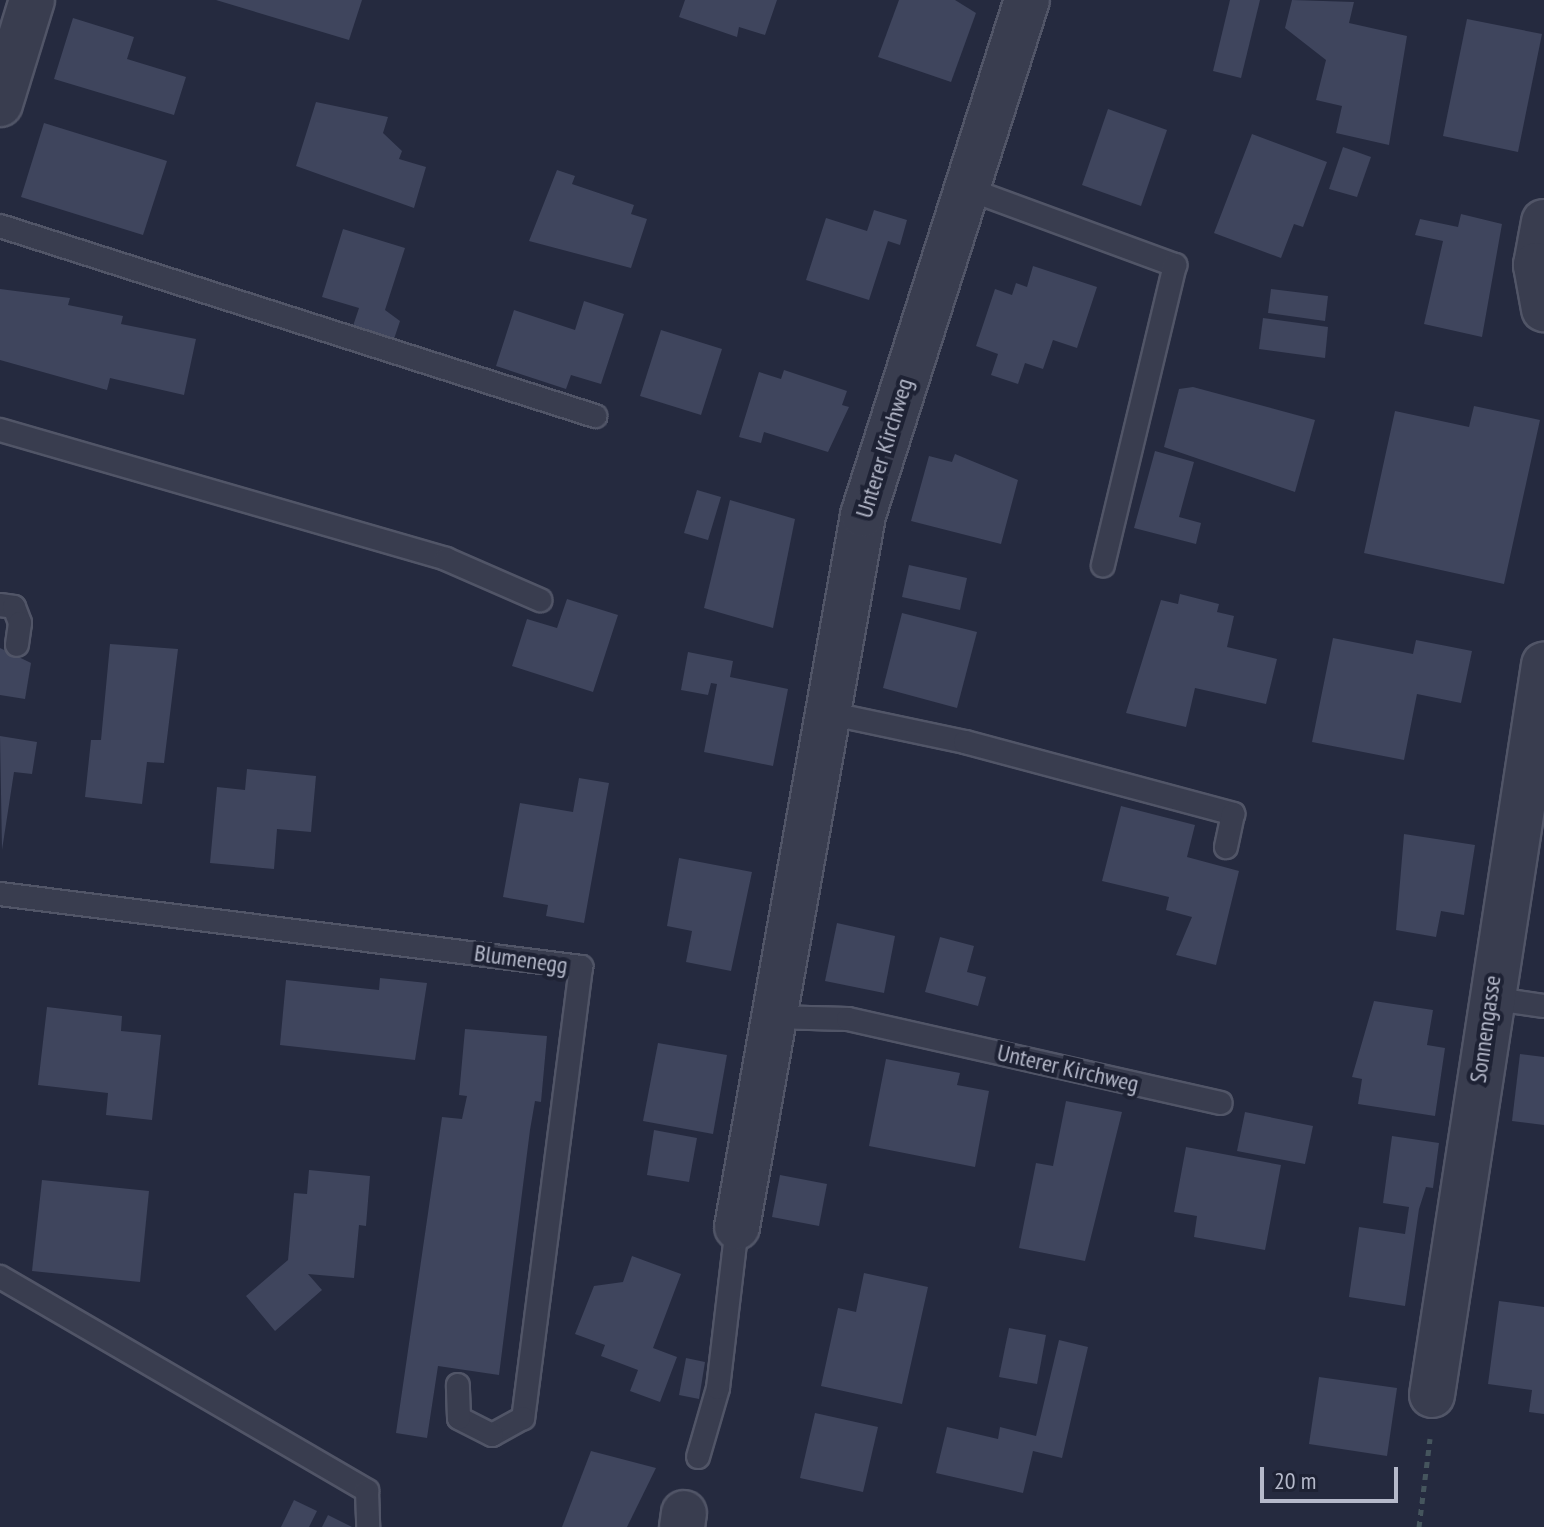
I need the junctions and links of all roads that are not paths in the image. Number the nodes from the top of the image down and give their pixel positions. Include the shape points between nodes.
1 (32, 0) edge
2 (1027, 0) edge
3 (0, 104) edge
4 (968, 189) junction
5 (1544, 222) edge
6 (0, 226) edge
7 (1544, 309) edge
8 (595, 416) dead end
9 (0, 430) edge
10 (1103, 565) dead end
11 (540, 600) dead end
12 (0, 605) edge
13 (17, 645) dead end
14 (1544, 665) edge
15 (823, 712) junction
16 (1226, 847) dead end
17 (0, 894) edge
18 (1489, 998) junction
19 (1544, 1006) edge
20 (772, 1017) junction
21 (1221, 1103) dead end
22 (737, 1227) joint
23 (0, 1277) edge
24 (458, 1385) dead end
25 (1432, 1395) road end
26 (698, 1457) dead end
27 (368, 1527) edge

1 - 3 street
2 - 4 street, Unterer Kirchweg
4 - 10 lane via 1175,265
4 - 15 street, Unterer Kirchweg via 863,515
5 - 7 street via 1536,265
6 - 8 lane
9 - 11 lane via 446,559
12 - 13 lane via 14,607 20,623
14 - 18 street, Sonnengasse
15 - 16 lane via 965,742 1233,814
15 - 20 street, Unterer Kirchweg
17 - 24 lane, Blumenegg via 581,967 523,1418 492,1435 459,1418
18 - 19 lane
18 - 25 street, Sonnengasse
20 - 21 lane, Unterer Kirchweg via 848,1019
20 - 22 street, Unterer Kirchweg
22 - 26 lane, Unterer Kirchweg via 718,1388
23 - 27 lane via 367,1491

